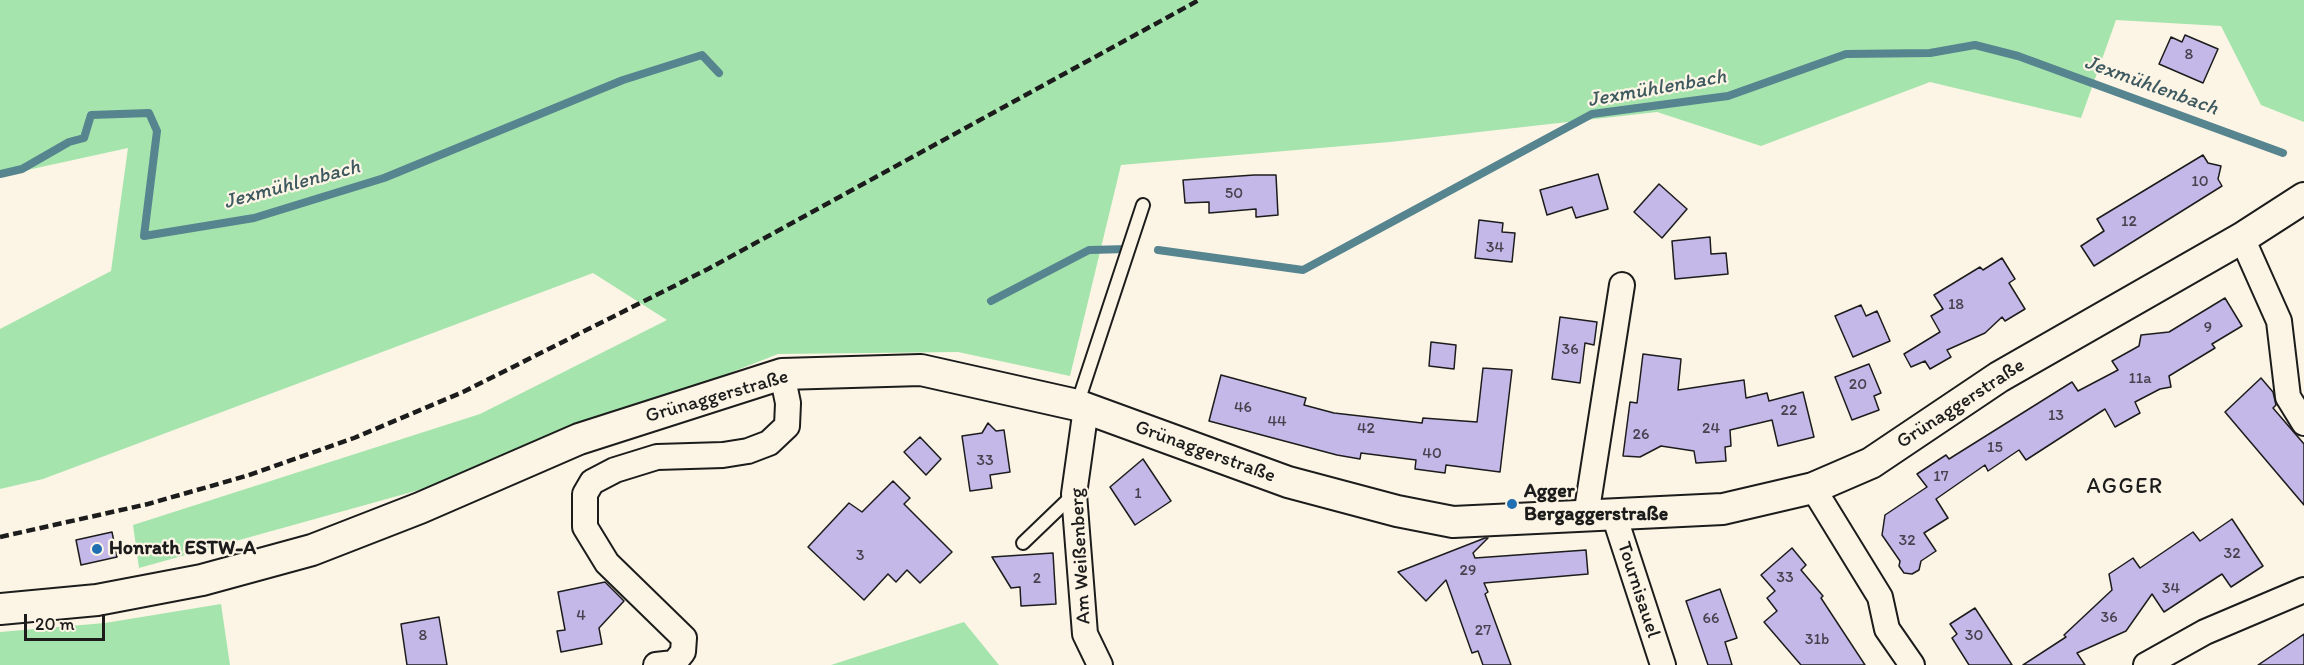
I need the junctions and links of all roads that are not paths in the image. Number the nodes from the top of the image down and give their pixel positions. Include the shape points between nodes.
1 (2304, 198) edge
2 (1143, 205) dead end
3 (2241, 238) junction
4 (1622, 285) dead end
5 (782, 374) junction
6 (1081, 406) junction
7 (2304, 423) edge
8 (1813, 488) junction
9 (1074, 494) junction
10 (1600, 515) junction
11 (1023, 543) dead end
12 (2304, 590) edge
13 (0, 609) edge
14 (656, 665) edge
15 (1100, 665) edge
16 (1663, 665) edge
17 (1912, 665) edge
18 (2146, 665) edge

1 - 3 street, Grünaggerstraße
2 - 6 lane
3 - 7 street via 2279,321 2288,397
3 - 8 street, Grünaggerstraße via 1999,377 1871,463
4 - 10 street
5 - 6 street, Grünaggerstraße via 921,370
5 - 13 street, Grünaggerstraße via 579,440 312,550 202,580 97,600
5 - 14 street via 788,403 787,426 770,443 748,452 657,457 615,470 592,482 585,494 585,527 607,563 684,638 683,652 674,663
6 - 9 street, Am Weißenberg
6 - 10 street, Grünaggerstraße via 1288,482 1397,512 1454,522
8 - 10 street, Grünaggerstraße via 1723,509
8 - 17 street via 1880,597 1887,629
9 - 11 lane
9 - 15 street, Am Weißenberg via 1085,634
10 - 16 street, Tournisauel
12 - 18 street via 2205,632

